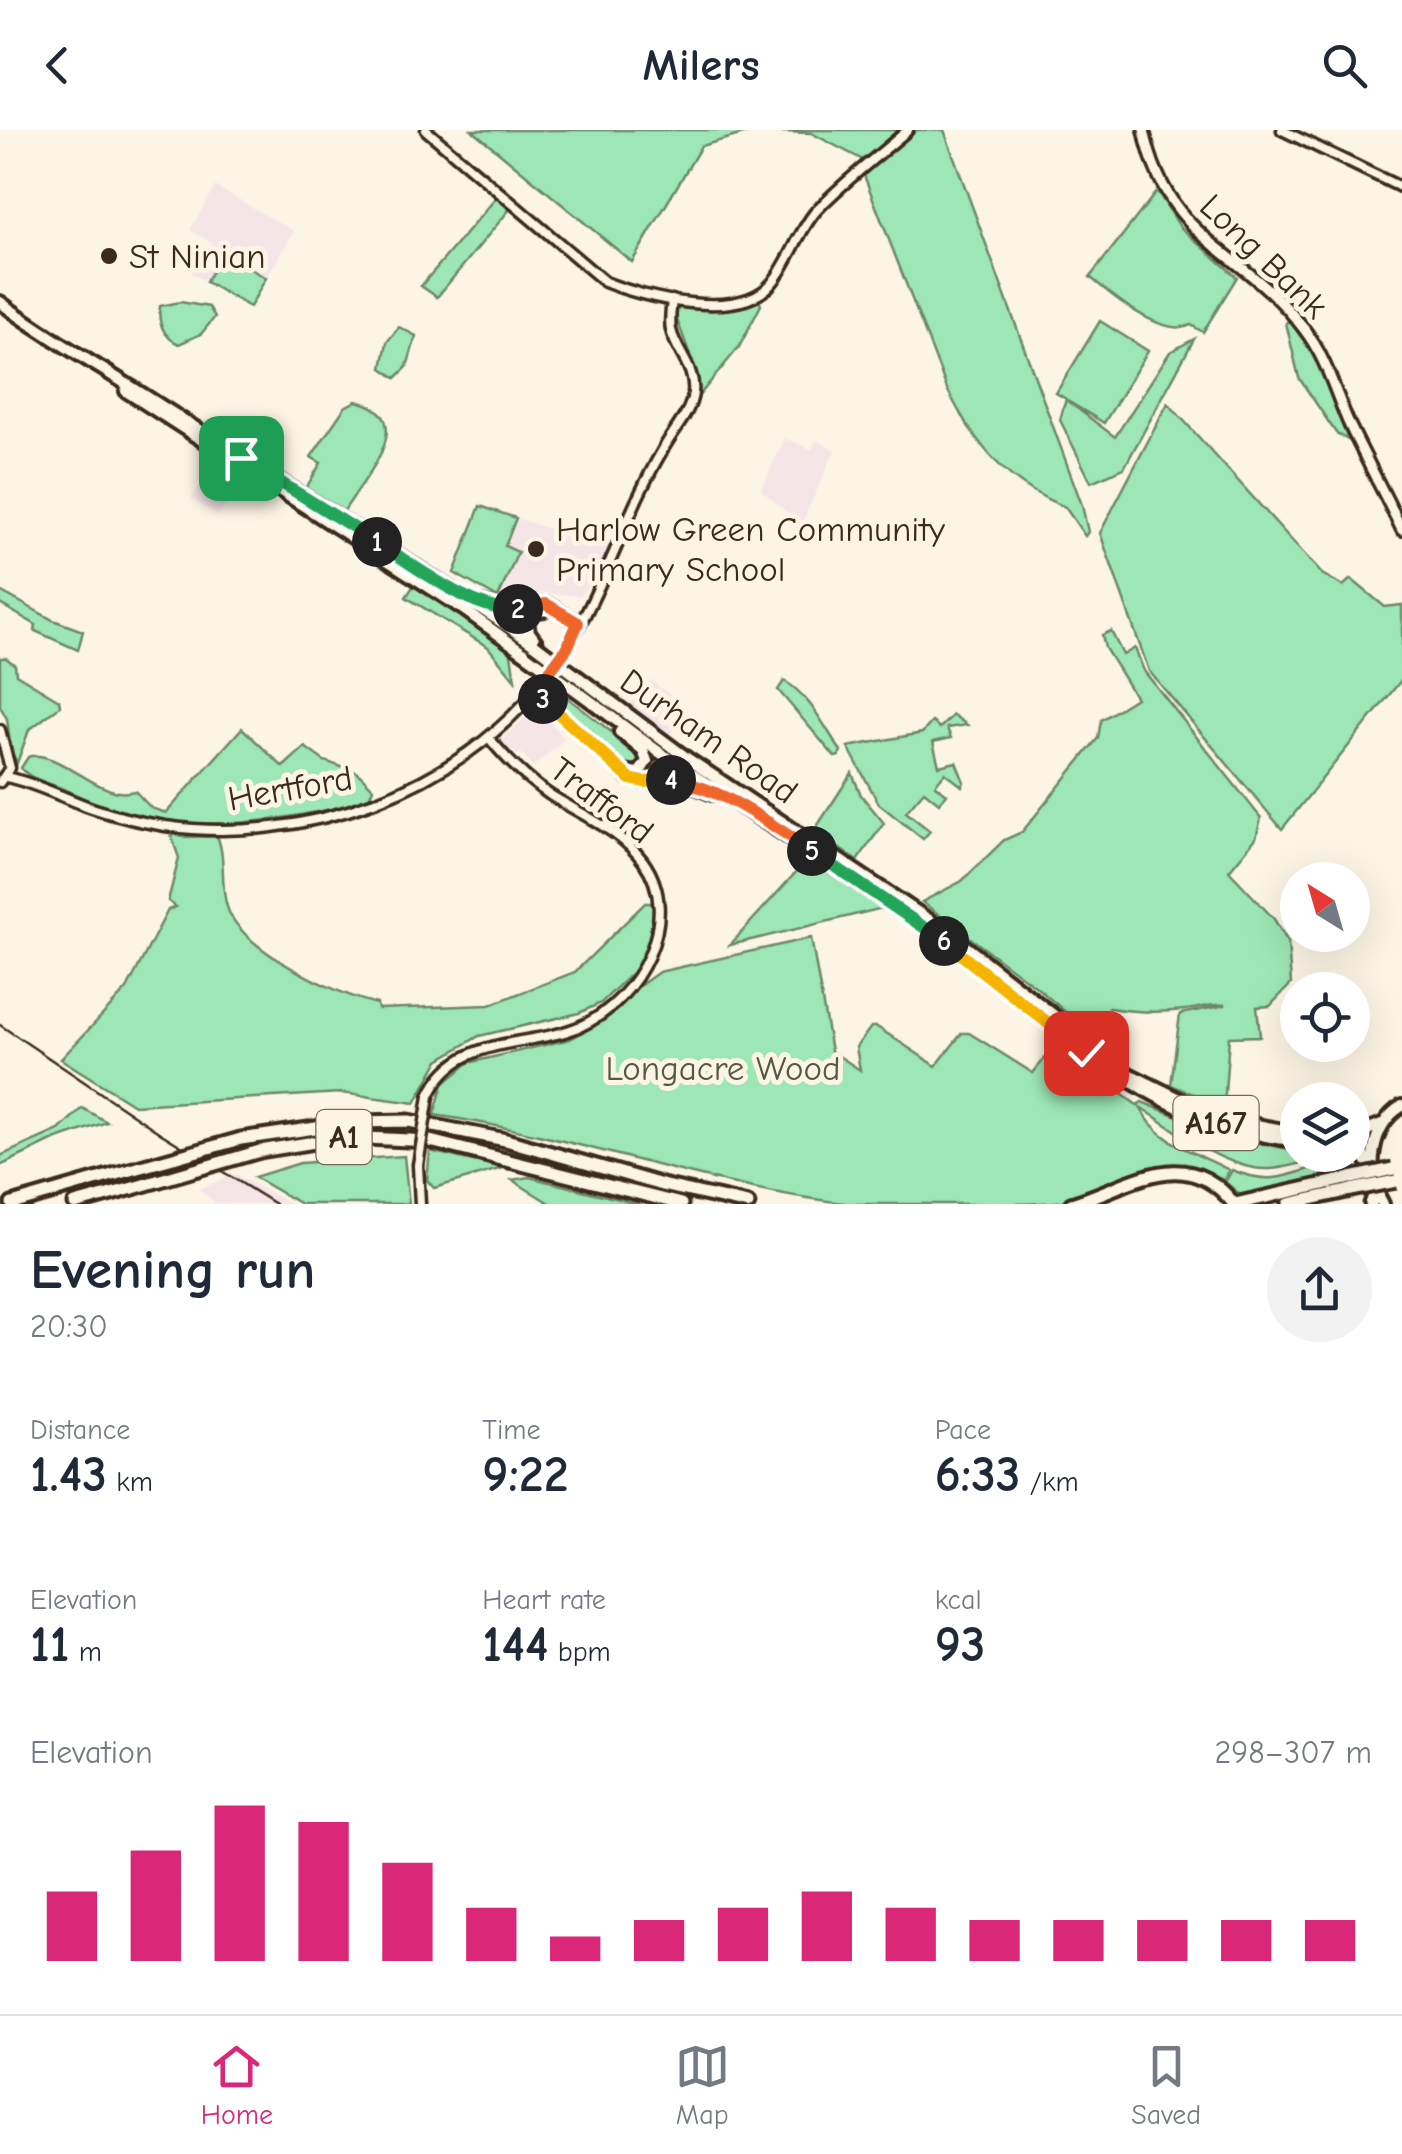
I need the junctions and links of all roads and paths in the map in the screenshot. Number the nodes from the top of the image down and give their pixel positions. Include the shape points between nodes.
1 (426, 130) edge
2 (908, 130) edge
3 (1144, 130) edge
4 (1282, 130) edge
5 (1402, 188) edge
6 (672, 300) junction
7 (0, 302) edge
8 (93, 366) junction
9 (1402, 530) edge
10 (455, 590) junction
11 (578, 623) junction
12 (535, 643) junction
13 (571, 679) junction
14 (535, 691) junction
15 (0, 730) edge
16 (488, 738) junction
17 (0, 751) edge
18 (621, 771) junction
19 (6, 772) edge
20 (749, 811) junction
21 (1399, 1106) edge
22 (1382, 1123) junction
23 (1370, 1128) edge
24 (1280, 1132) edge
25 (1280, 1134) edge
26 (1370, 1166) edge
27 (1373, 1171) junction
28 (1398, 1174) edge
29 (1351, 1184) junction
30 (1376, 1191) junction
31 (30, 1197) junction
32 (0, 1202) edge
33 (12, 1204) edge
34 (75, 1204) edge
35 (420, 1204) edge
36 (680, 1204) edge
37 (748, 1204) edge
38 (1071, 1204) edge
39 (1235, 1204) edge
40 (1289, 1204) edge
41 (1371, 1204) edge
42 (1383, 1204) edge

1 - 6 street via 605,282
2 - 6 street via 817,210 762,292 725,305
3 - 9 main road, Long Bank via 1153,168 1180,214 1273,293 1315,345
4 - 5 street
6 - 11 street, Hertford via 671,332 691,372 692,399
7 - 8 main road, Durham Road / A167
8 - 10 main road, Durham Road / A167
8 - 13 main road, Durham Road / A167, bridge
10 - 11 main road via 497,609 546,604
10 - 12 main road, Durham Road / A167
11 - 12 main road via 538,611 527,626
11 - 14 street, Hertford
12 - 13 main road, Durham Road / A167, bridge
13 - 18 main road via 579,698 645,753 642,770
13 - 20 main road, Durham Road / A167 via 674,763
13 - 24 main road, Durham Road / A167 via 932,922 1129,1074 1196,1108
14 - 16 street, Hertford
14 - 18 street
15 - 19 street
16 - 19 street, Hertford via 437,773 381,799 320,817 223,829 150,823 94,809
16 - 35 street, Trafford, bridge via 525,776 639,857 656,889 660,918 642,968 600,1016 570,1030 471,1053 444,1072 429,1096 418,1165
17 - 19 street, Hertford
18 - 20 main road via 638,782 691,784
20 - 25 main road, Durham Road / A167 via 929,930 1140,1089 1214,1122
21 - 22 main road
22 - 23 main road
22 - 27 main road
26 - 27 main road
27 - 30 main road
28 - 29 highway, bridge
29 - 39 highway
29 - 40 highway
30 - 41 highway
30 - 42 main road
31 - 32 highway
31 - 33 highway, A1
31 - 37 highway, A1, bridge via 242,1140 337,1124 409,1121
34 - 36 highway, A1, bridge via 260,1151 346,1137 430,1141
38 - 39 highway via 1172,1170 1205,1178

